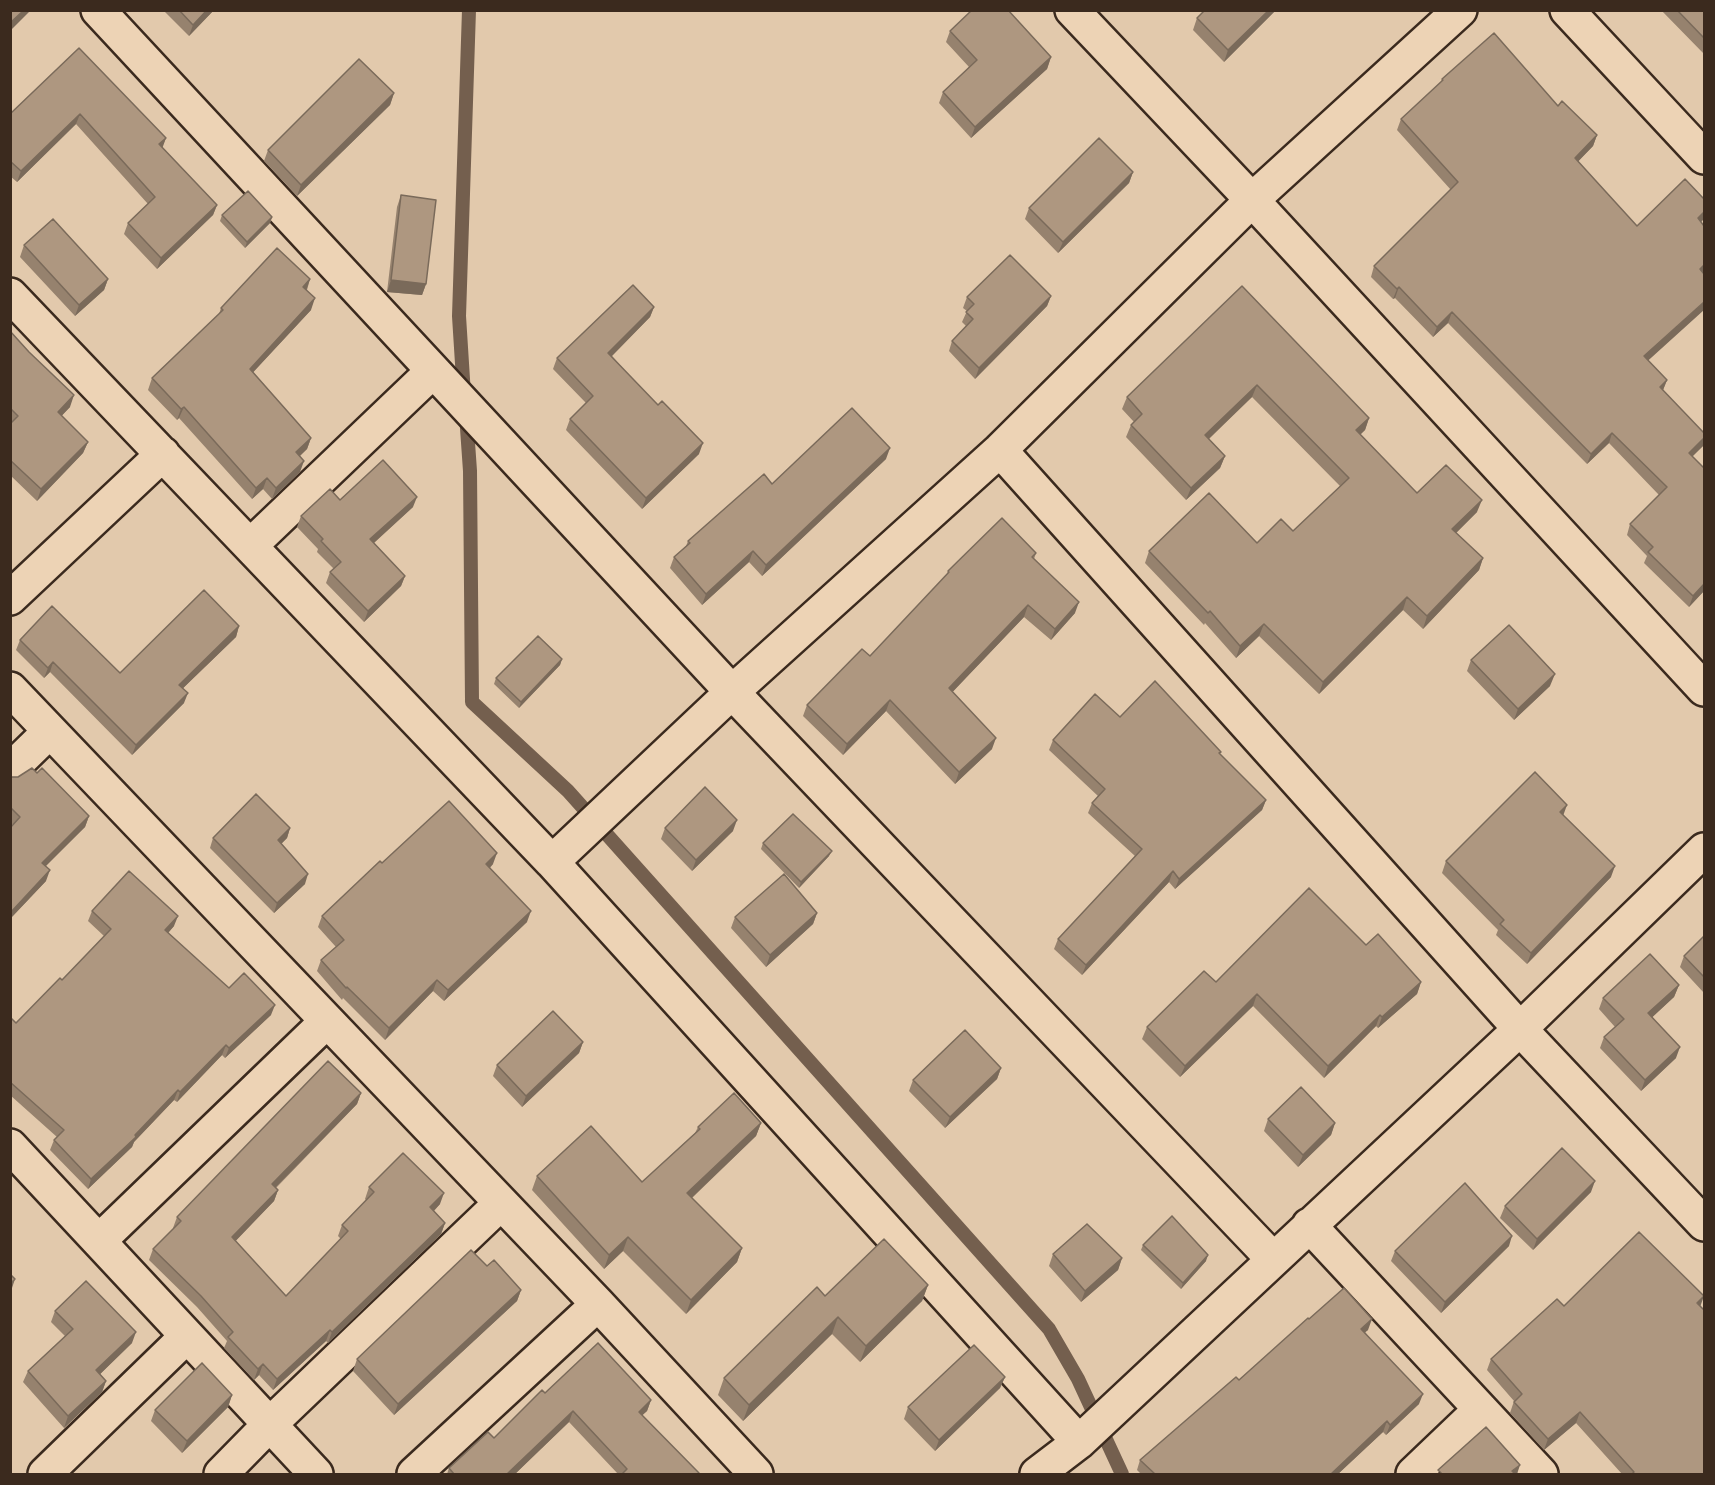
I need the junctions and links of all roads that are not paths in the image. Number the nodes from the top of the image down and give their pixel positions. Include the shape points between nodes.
1 (98, 10) edge
2 (1072, 10) edge
3 (1460, 10) edge
4 (1567, 10) edge
5 (1704, 157) edge
6 (1252, 200) junction
7 (10, 295) edge
8 (433, 371) junction
9 (1000, 450) junction
10 (163, 454) junction
11 (250, 546) junction
12 (10, 598) edge
13 (10, 689) edge
14 (1704, 689) edge
15 (732, 692) junction
16 (50, 730) junction
17 (10, 770) edge
18 (1704, 850) edge
19 (552, 861) junction
20 (327, 1021) junction
21 (1520, 1029) junction
22 (10, 1146) edge
23 (501, 1203) junction
24 (1704, 1224) edge
25 (1309, 1225) junction
26 (99, 1241) junction
27 (1273, 1259) junction
28 (597, 1304) junction
29 (187, 1336) junction
30 (1480, 1410) junction
31 (269, 1425) junction
32 (1059, 1463) edge
33 (45, 1474) edge
34 (221, 1474) edge
35 (316, 1474) edge
36 (414, 1474) edge
37 (756, 1474) edge
38 (1413, 1474) edge
39 (1541, 1474) edge

1 - 8 street
2 - 6 street
3 - 6 street
4 - 5 street
6 - 9 street
6 - 14 street
7 - 10 street
8 - 11 street
8 - 15 street
9 - 15 street
9 - 21 street
10 - 11 street
10 - 12 street
11 - 19 street
13 - 16 street
15 - 19 street
15 - 27 street
16 - 17 street
16 - 20 street
18 - 21 street
19 - 32 street
20 - 23 street
20 - 26 street
21 - 24 street
21 - 25 street
22 - 26 street
23 - 28 street
23 - 31 street
25 - 27 street
25 - 30 street
26 - 29 street
27 - 32 street
28 - 36 street
28 - 37 street
29 - 31 street
29 - 33 street
30 - 38 street
30 - 39 street
31 - 34 street
31 - 35 street

